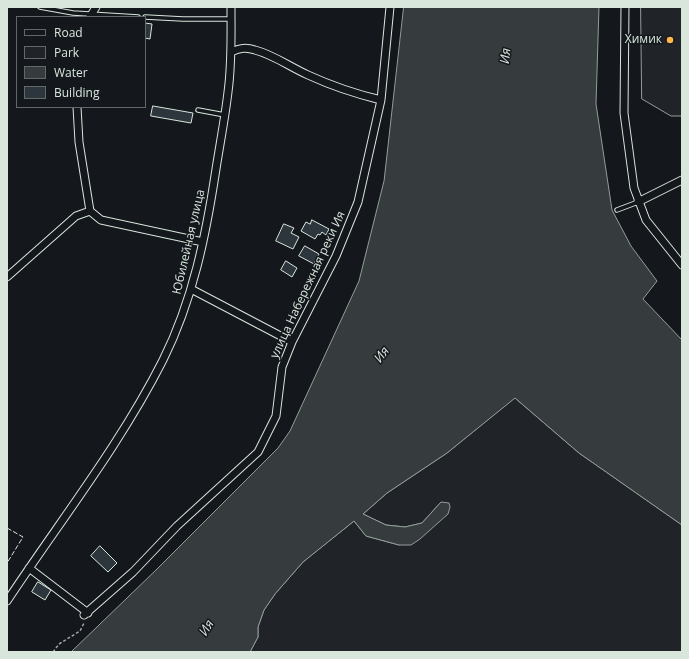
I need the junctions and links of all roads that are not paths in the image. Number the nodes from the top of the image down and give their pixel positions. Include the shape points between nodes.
1 (40, 7) edge
2 (96, 7) edge
3 (231, 7) edge
4 (390, 7) edge
5 (625, 7) edge
6 (91, 16) edge
7 (146, 17) edge
8 (231, 18) junction
9 (231, 52) junction
10 (381, 100) junction
11 (77, 108) edge
12 (198, 110) dead end
13 (225, 114) junction
14 (682, 180) edge
15 (638, 202) junction
16 (617, 210) dead end
17 (90, 211) junction
18 (203, 242) junction
19 (682, 264) edge
20 (7, 277) edge
21 (191, 289) junction
22 (292, 342) junction
23 (29, 568) junction
24 (7, 601) edge

1 - 6 lane
2 - 6 street
3 - 8 street, Юбилейная улица
4 - 10 street, улица Набережная реки Ия
5 - 15 street via 624,113
7 - 8 lane
8 - 9 street, Юбилейная улица
9 - 10 street via 240,48 254,49 344,90
9 - 13 street, Юбилейная улица
10 - 22 street, улица Набережная реки Ия via 358,202 336,256
11 - 17 street via 79,142
12 - 13 lane
13 - 18 street, Юбилейная улица
14 - 15 street
15 - 16 lane
15 - 19 street via 646,220
17 - 18 street via 101,220
17 - 20 street via 76,216
18 - 21 street, Юбилейная улица
21 - 22 street
21 - 23 street, Юбилейная улица via 173,338 148,389
22 - 23 street, улица Набережная реки Ия via 282,367 276,416 258,452 86,614
23 - 24 street, Юбилейная улица

